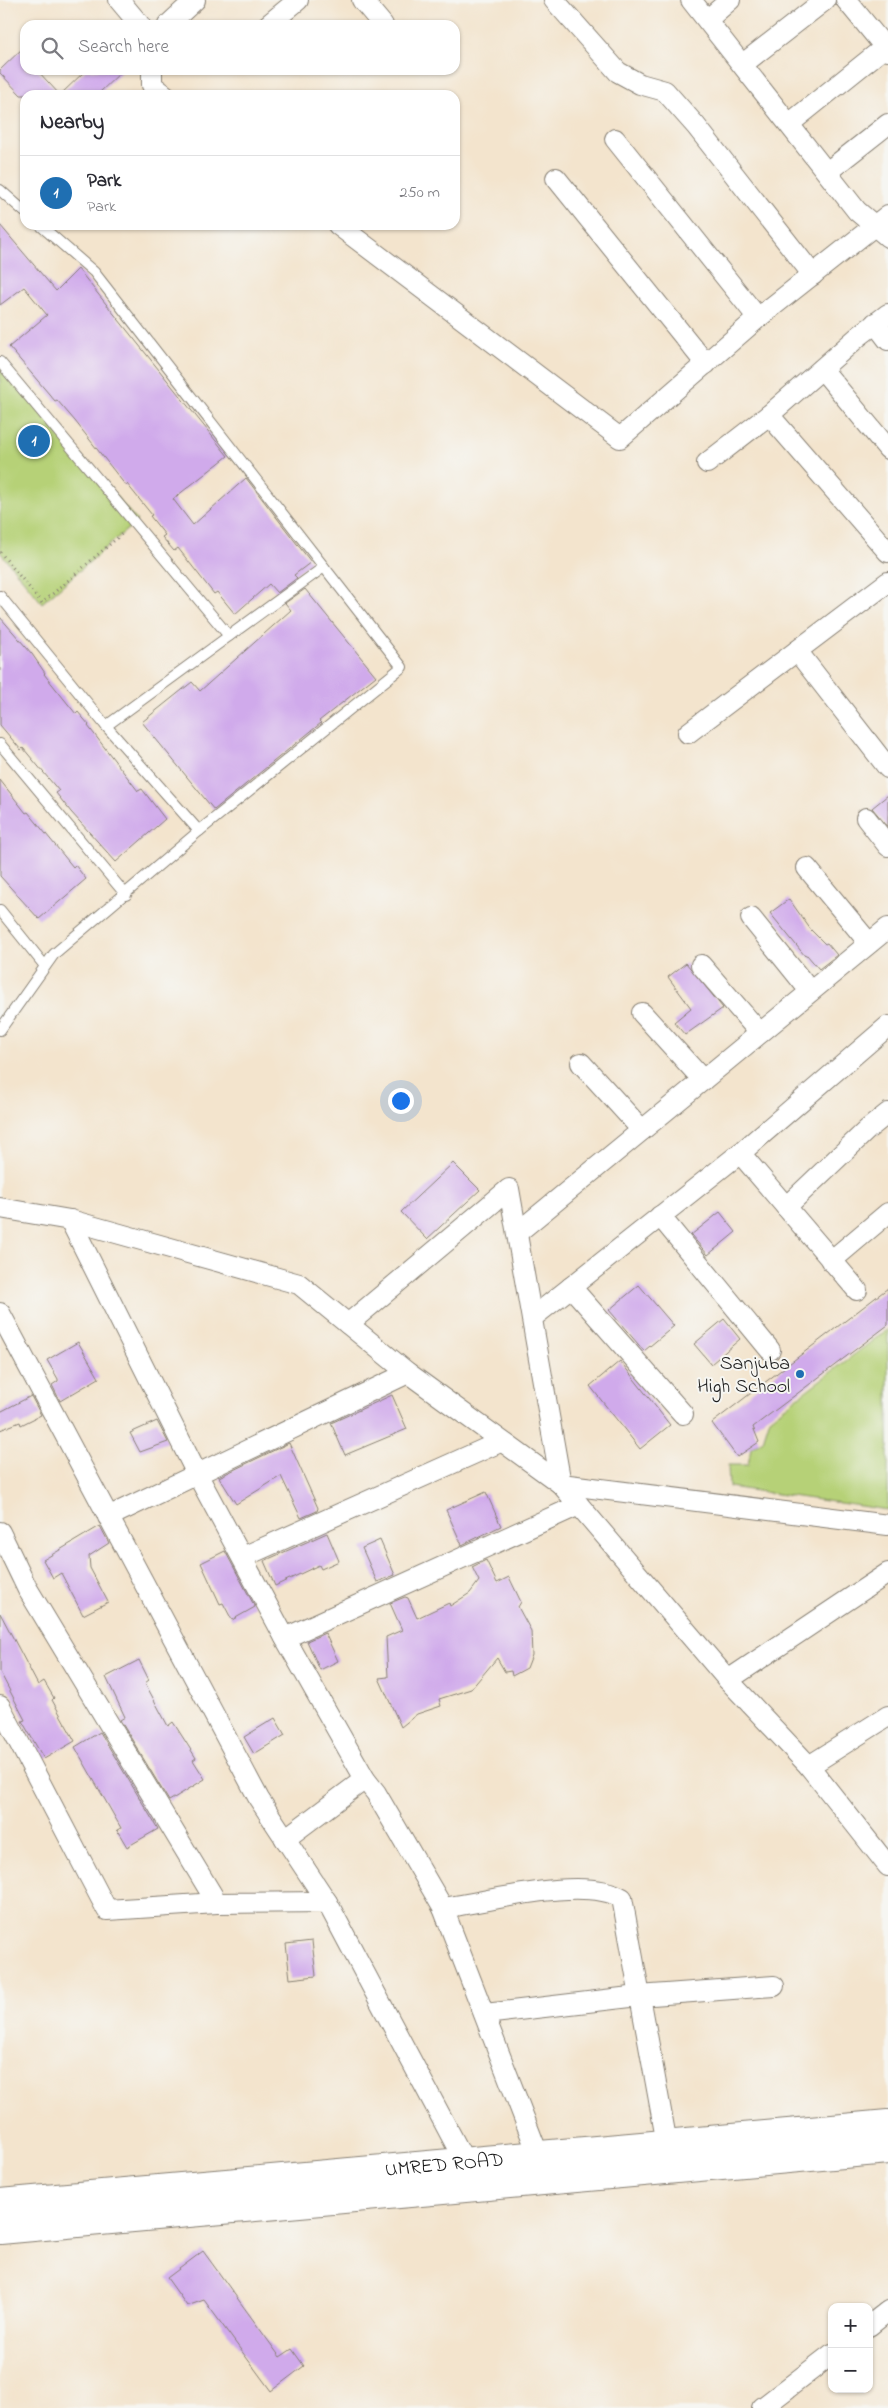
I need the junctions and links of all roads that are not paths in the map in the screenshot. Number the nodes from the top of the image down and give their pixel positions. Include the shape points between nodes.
1 (119, 0) edge
2 (194, 0) edge
3 (298, 0) edge
4 (362, 0) edge
5 (554, 0) edge
6 (691, 0) edge
7 (730, 0) edge
8 (825, 0) edge
9 (846, 0) edge
10 (136, 20) edge
11 (173, 20) edge
12 (274, 20) edge
13 (379, 20) edge
14 (708, 20) junction
15 (886, 49) edge
16 (743, 64) junction
17 (152, 75) edge
18 (158, 90) edge
19 (789, 124) junction
20 (888, 124) edge
21 (615, 139) dead end
22 (827, 172) junction
23 (556, 178) dead end
24 (0, 190) edge
25 (20, 208) edge
26 (884, 226) edge
27 (46, 230) edge
28 (345, 230) edge
29 (813, 275) junction
30 (758, 318) junction
31 (882, 318) edge
32 (888, 340) edge
33 (0, 362) edge
34 (706, 364) junction
35 (822, 369) junction
36 (769, 415) junction
37 (888, 449) edge
38 (707, 463) dead end
39 (888, 552) edge
40 (324, 567) junction
41 (888, 582) edge
42 (0, 596) edge
43 (228, 636) junction
44 (797, 651) junction
45 (106, 726) junction
46 (688, 733) dead end
47 (0, 744) edge
48 (888, 768) edge
49 (866, 818) dead end
50 (199, 831) junction
51 (888, 846) edge
52 (807, 868) dead end
53 (126, 895) junction
54 (0, 910) edge
55 (751, 918) dead end
56 (888, 928) edge
57 (869, 943) junction
58 (701, 964) dead end
59 (45, 966) junction
60 (810, 992) junction
61 (642, 1013) dead end
62 (888, 1026) edge
63 (0, 1030) edge
64 (760, 1032) junction
65 (581, 1063) dead end
66 (703, 1080) junction
67 (888, 1113) edge
68 (642, 1130) junction
69 (740, 1153) junction
70 (786, 1207) junction
71 (0, 1208) edge
72 (888, 1213) edge
73 (660, 1216) junction
74 (70, 1220) junction
75 (517, 1233) junction
76 (831, 1261) junction
77 (572, 1286) junction
78 (856, 1290) dead end
79 (0, 1313) edge
80 (532, 1318) junction
81 (348, 1324) junction
82 (770, 1350) dead end
83 (408, 1373) junction
84 (683, 1414) dead end
85 (500, 1442) junction
86 (198, 1474) junction
87 (561, 1484) junction
88 (579, 1505) junction
89 (108, 1517) junction
90 (888, 1525) edge
91 (0, 1532) edge
92 (243, 1557) junction
93 (888, 1573) edge
94 (285, 1638) junction
95 (728, 1680) junction
96 (0, 1706) edge
97 (888, 1716) edge
98 (809, 1766) junction
99 (365, 1779) junction
100 (285, 1839) junction
101 (888, 1866) edge
102 (327, 1902) junction
103 (217, 1903) junction
104 (443, 1908) junction
105 (774, 1986) dead end
106 (639, 1996) junction
107 (485, 2014) junction
108 (888, 2124) edge
109 (667, 2144) junction
110 (888, 2150) edge
111 (538, 2154) junction
112 (464, 2160) junction
113 (1, 2201) edge
114 (0, 2230) edge
115 (888, 2311) edge
116 (873, 2323) edge
117 (828, 2357) edge
118 (762, 2408) edge

1 - 10 street
2 - 11 street
3 - 12 street
4 - 13 street
5 - 29 street via 618,72 640,84 665,91
6 - 14 street
7 - 14 street
8 - 16 street
9 - 15 street
14 - 16 street
15 - 19 street
16 - 19 street
17 - 18 street via 152,85
19 - 22 street
20 - 22 street
21 - 30 street
22 - 26 street via 857,211
23 - 34 street
24 - 25 lane
26 - 29 street
27 - 40 lane via 94,272
28 - 34 street via 620,438
29 - 30 street
30 - 34 street
31 - 32 street
31 - 35 street
33 - 43 lane
35 - 36 street
35 - 37 street
36 - 38 street
36 - 39 street
40 - 43 lane
40 - 50 lane via 402,667
41 - 44 street
42 - 45 lane
43 - 45 lane
44 - 46 street
44 - 48 street
45 - 50 lane
47 - 53 lane
49 - 51 street
50 - 53 lane
52 - 57 street
53 - 59 lane via 54,954
54 - 59 lane
55 - 60 street
56 - 57 street
57 - 60 street
58 - 64 street
59 - 63 lane
60 - 64 street
61 - 66 street
62 - 69 street
64 - 66 street
65 - 68 street
66 - 68 street
67 - 70 street via 868,1128
68 - 75 street
69 - 70 street
69 - 73 street
70 - 76 street
71 - 74 street
72 - 76 street
73 - 77 street
73 - 82 street
74 - 81 street via 299,1284
74 - 86 street
75 - 80 street
75 - 81 street via 509,1189
76 - 78 street
77 - 80 street
77 - 84 street
79 - 89 street
80 - 87 street
81 - 83 street
83 - 85 street
83 - 86 street
85 - 87 street
85 - 92 street
86 - 89 street
86 - 92 street
87 - 88 street
87 - 90 street
88 - 94 street
88 - 95 street
89 - 100 street via 259,1799
91 - 103 street via 27,1588
92 - 94 street
93 - 95 street
94 - 99 street
95 - 98 street
96 - 103 street via 107,1910
97 - 98 street
98 - 101 street
99 - 100 street
99 - 104 street via 376,1792
100 - 102 street
102 - 103 street
102 - 112 street
104 - 106 street via 536,1890 610,1891 622,1898
104 - 107 street
105 - 106 street
106 - 107 street
106 - 109 street
107 - 111 street
108 - 109 highway, UMRED ROAD
109 - 111 highway, UMRED ROAD
110 - 114 highway
111 - 112 highway, UMRED ROAD
112 - 113 highway, UMRED ROAD
115 - 116 street
117 - 118 street

